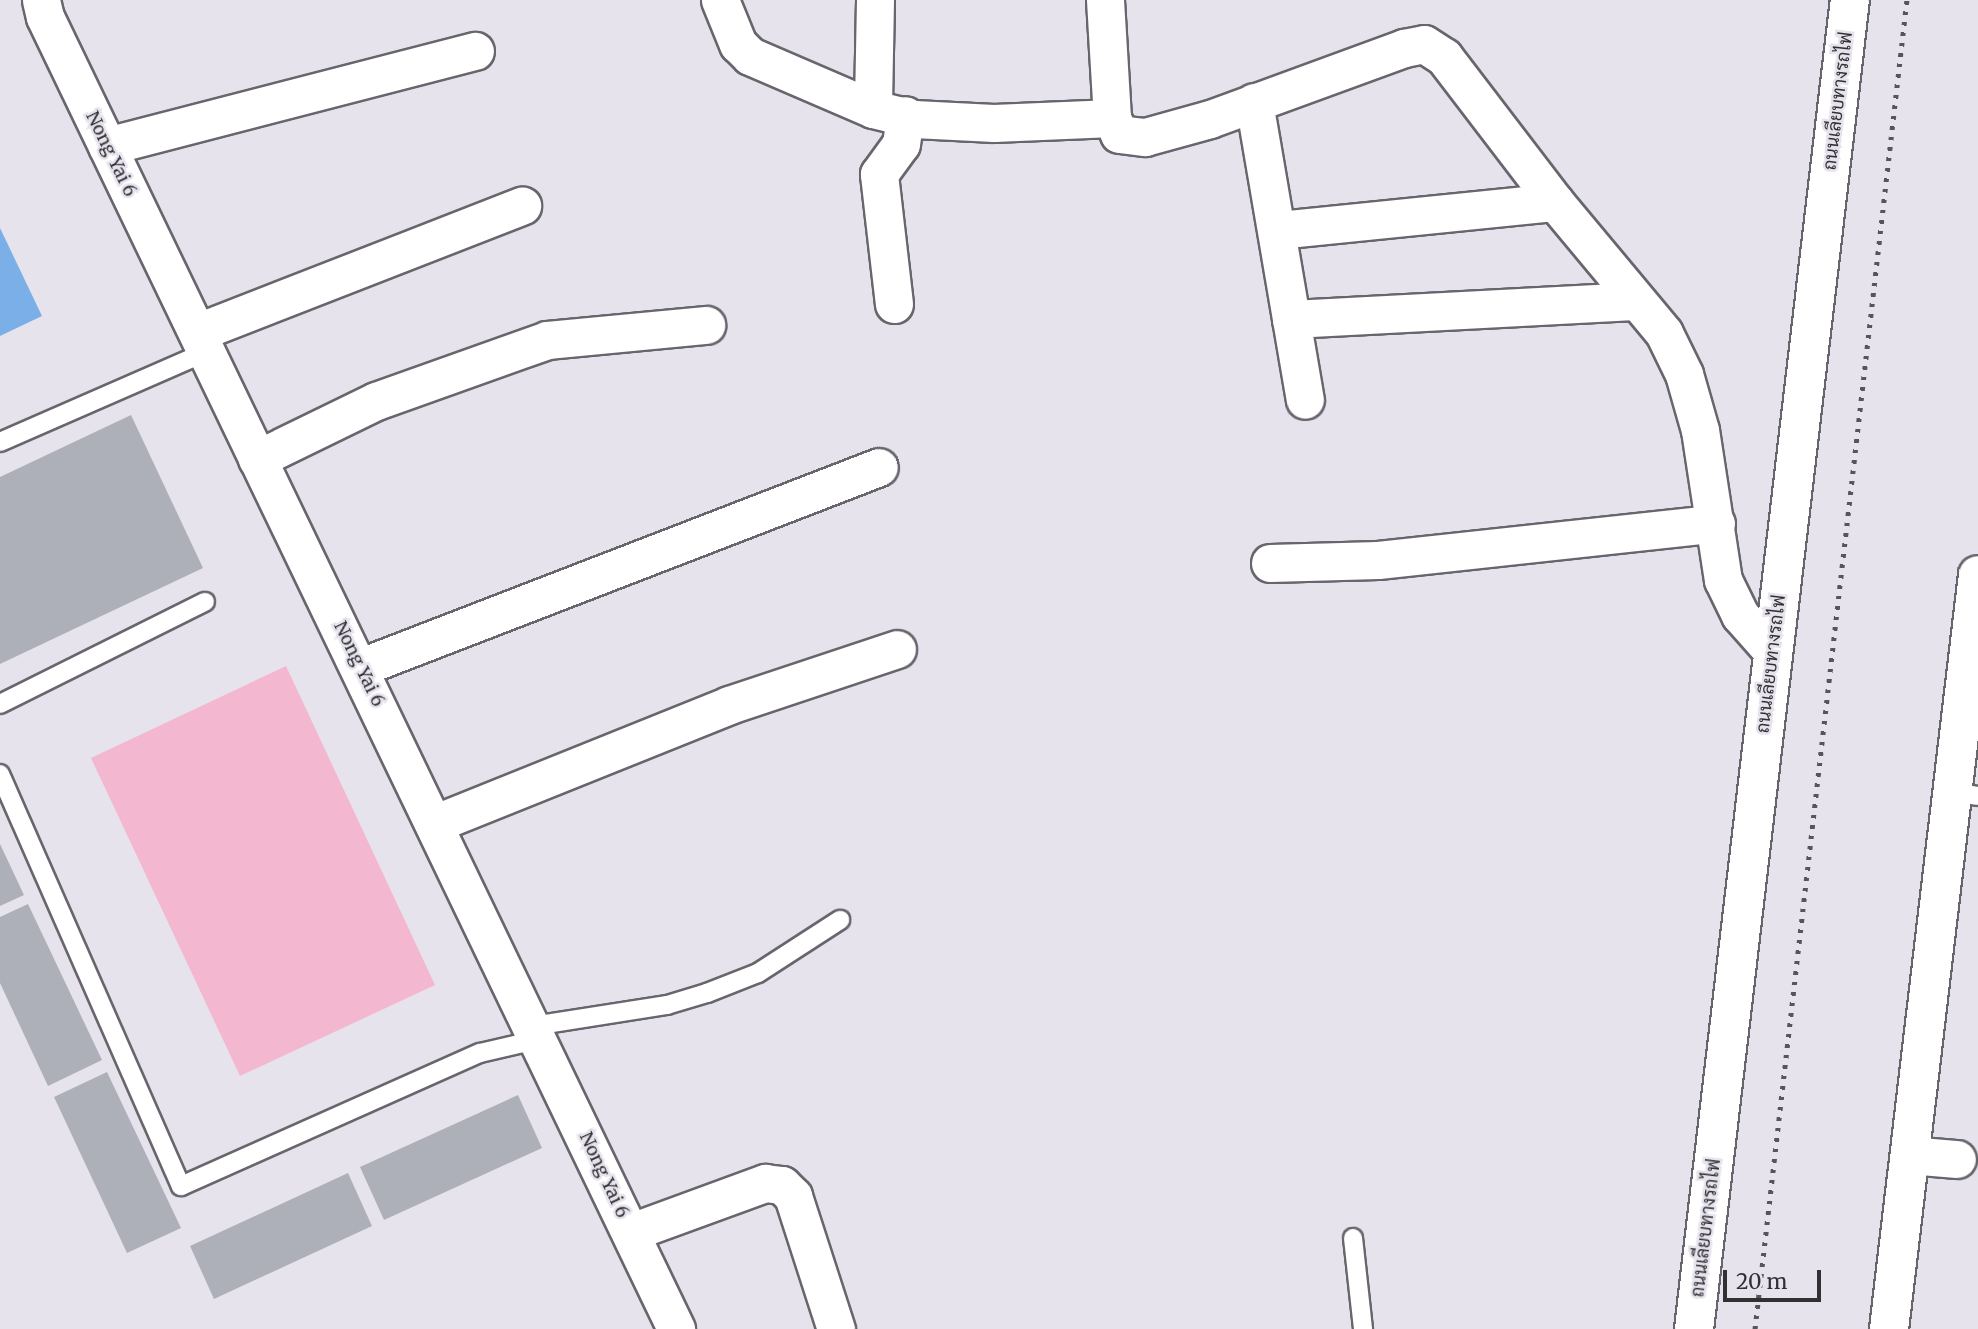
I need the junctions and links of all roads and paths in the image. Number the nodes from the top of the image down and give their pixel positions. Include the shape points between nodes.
1 (41, 0) edge
2 (720, 0) edge
3 (875, 0) edge
4 (1105, 0) edge
5 (1850, 0) edge
6 (475, 51) dead end
7 (1255, 102) junction
8 (889, 112) junction
9 (1112, 118) junction
10 (107, 146) junction
11 (1555, 202) junction
12 (522, 206) dead end
13 (1278, 230) junction
14 (1634, 301) junction
15 (894, 304) dead end
16 (1291, 319) junction
17 (706, 325) dead end
18 (203, 341) junction
19 (1305, 400) dead end
20 (0, 442) edge
21 (257, 458) junction
22 (879, 467) dead end
23 (1716, 523) junction
24 (1270, 563) dead end
25 (1978, 575) edge
26 (205, 602) dead end
27 (897, 649) dead end
28 (1772, 651) junction
29 (361, 667) junction
30 (0, 704) edge
31 (0, 774) edge
32 (1965, 794) edge
33 (436, 823) junction
34 (840, 920) dead end
35 (536, 1032) junction
36 (1909, 1155) junction
37 (1957, 1159) dead end
38 (631, 1233) junction
39 (1353, 1238) dead end
40 (676, 1329) edge
41 (835, 1329) edge
42 (1363, 1329) edge
43 (1694, 1329) edge
44 (1889, 1329) edge

1 - 10 street, Nong Yai 6
2 - 8 street via 738,44 750,56
3 - 8 street
4 - 9 street
5 - 28 street, ถนนเลียบทางรถไฟ
6 - 10 street
7 - 9 street via 1145,136 1119,134
7 - 11 street via 1424,44 1444,57
7 - 13 street
8 - 9 street via 994,123
8 - 15 street via 901,144 879,174
10 - 18 street, Nong Yai 6
11 - 13 street
11 - 14 street
12 - 18 street
13 - 16 street
14 - 16 street
14 - 23 street via 1664,333 1684,374 1700,430
16 - 19 street
17 - 21 street via 547,340 376,401
18 - 20 lane
18 - 21 street, Nong Yai 6
21 - 29 street, Nong Yai 6
22 - 29 street
23 - 24 street via 1378,561
23 - 28 street via 1723,580 1740,615
25 - 32 street
26 - 30 lane
27 - 33 street via 729,705
28 - 43 street, ถนนเลียบทางรถไฟ
29 - 33 street, Nong Yai 6
31 - 35 lane via 181,1186
32 - 36 street
33 - 35 street, Nong Yai 6
34 - 35 lane via 758,972 707,993
35 - 38 street, Nong Yai 6
36 - 37 street
36 - 44 street
38 - 40 street, Nong Yai 6
38 - 41 street via 765,1183 782,1185 793,1195
39 - 42 lane

